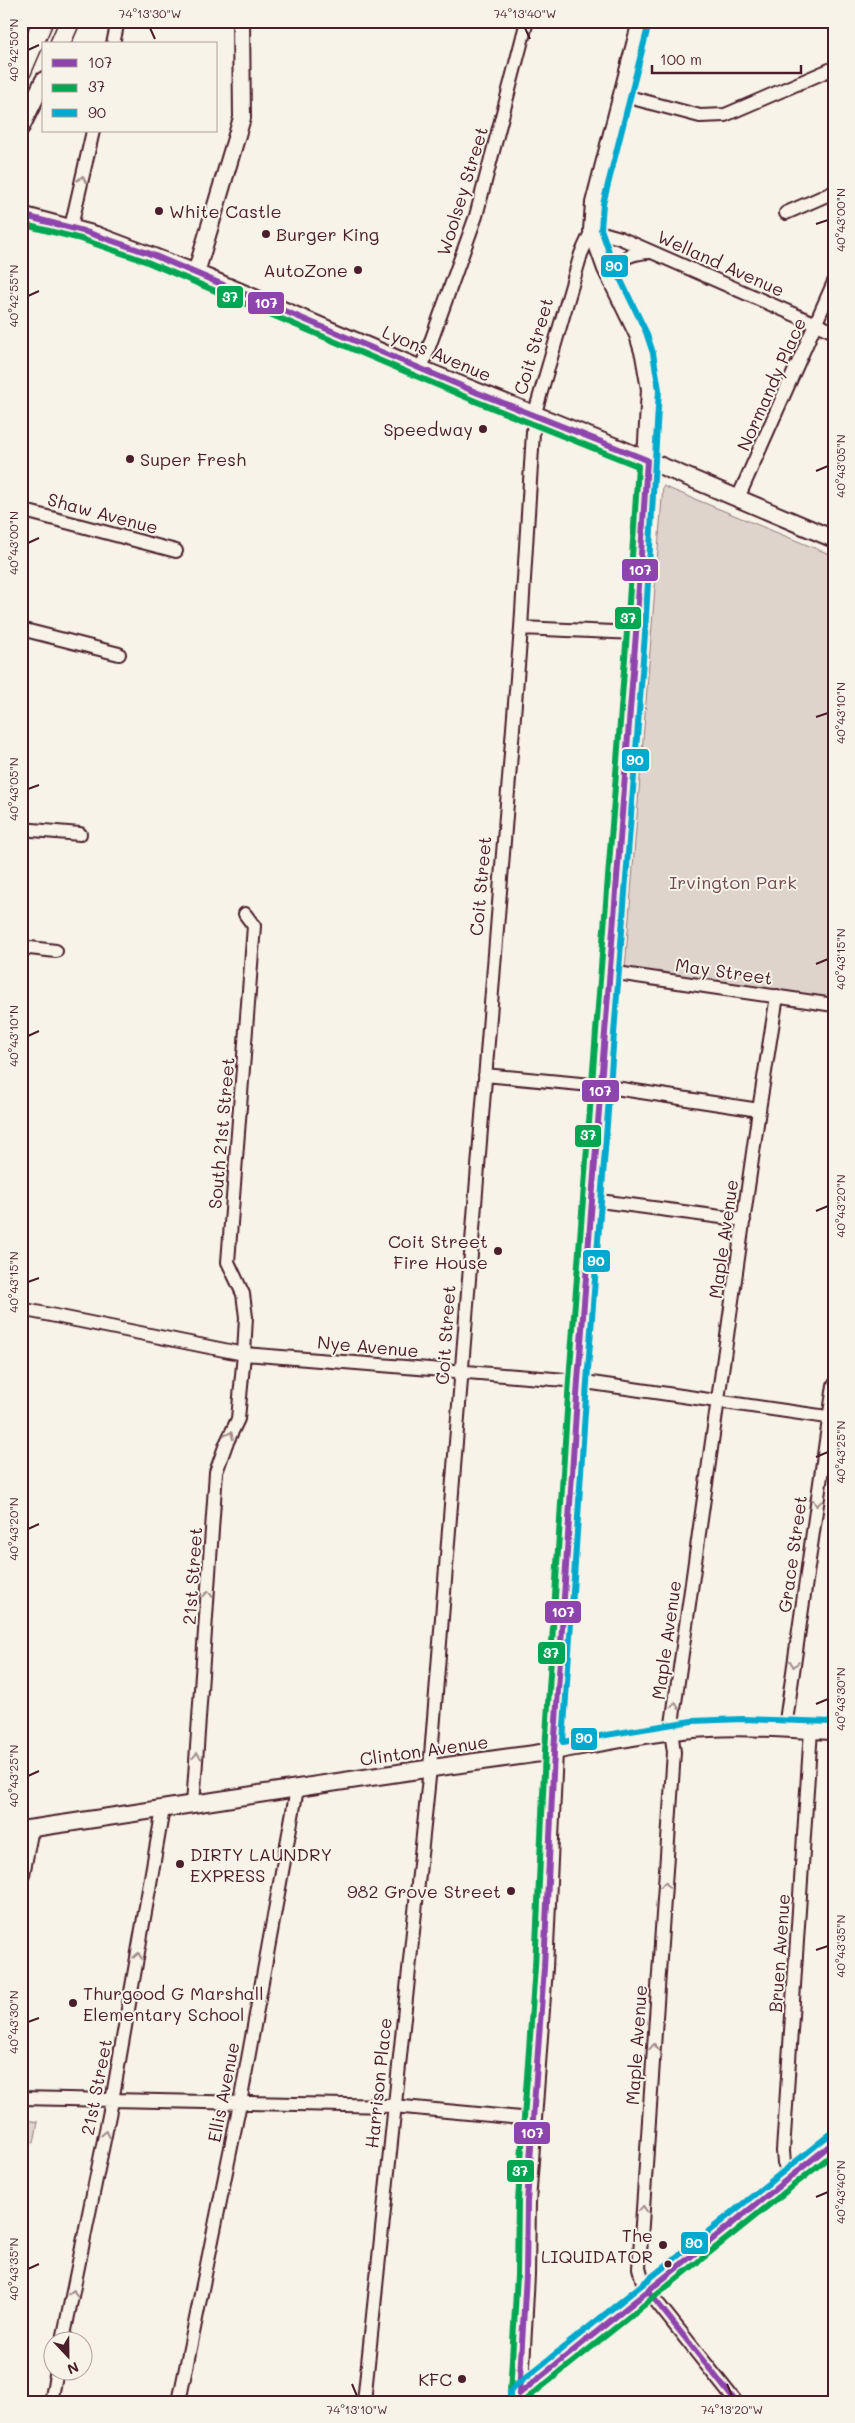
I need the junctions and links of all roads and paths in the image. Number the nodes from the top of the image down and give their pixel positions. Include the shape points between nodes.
1 (44, 21) edge
2 (71, 21) edge
3 (118, 21) edge
4 (241, 21) edge
5 (528, 21) edge
6 (641, 21) edge
7 (61, 42) edge
8 (113, 42) edge
9 (834, 68) edge
10 (21, 72) edge
11 (42, 84) edge
12 (621, 95) junction
13 (21, 127) edge
14 (93, 132) edge
15 (834, 192) edge
16 (786, 213) dead end
17 (21, 215) edge
18 (71, 227) junction
19 (592, 230) junction
20 (652, 252) junction
21 (196, 273) junction
22 (834, 282) edge
23 (617, 294) junction
24 (816, 325) junction
25 (834, 332) edge
26 (421, 369) junction
27 (534, 416) junction
28 (647, 460) junction
29 (738, 498) junction
30 (21, 510) edge
31 (834, 538) edge
32 (176, 551) dead end
33 (521, 628) junction
34 (21, 629) edge
35 (636, 633) junction
36 (119, 654) dead end
37 (21, 829) edge
38 (80, 834) dead end
39 (245, 914) dead end
40 (21, 948) edge
41 (56, 951) dead end
42 (610, 972) junction
43 (777, 996) junction
44 (834, 1005) edge
45 (485, 1075) junction
46 (602, 1086) junction
47 (759, 1110) junction
48 (592, 1200) junction
49 (744, 1220) junction
50 (21, 1309) edge
51 (244, 1354) junction
52 (462, 1371) junction
53 (578, 1381) junction
54 (834, 1385) edge
55 (717, 1401) junction
56 (831, 1418) edge
57 (785, 1728) junction
58 (811, 1730) junction
59 (672, 1731) junction
60 (834, 1731) edge
61 (554, 1752) junction
62 (430, 1768) junction
63 (297, 1789) junction
64 (193, 1805) junction
65 (164, 1809) junction
66 (26, 1829) edge
67 (21, 1885) edge
68 (21, 2098) edge
69 (112, 2100) junction
70 (240, 2103) junction
71 (393, 2106) junction
72 (532, 2119) junction
73 (834, 2142) edge
74 (790, 2177) junction
75 (648, 2291) junction
76 (65, 2330) edge
77 (55, 2380) edge
78 (515, 2399) edge
79 (51, 2402) edge
80 (179, 2402) edge
81 (364, 2402) edge
82 (736, 2402) edge

1 - 10 highway
2 - 7 highway
3 - 8 street
4 - 21 main road via 242,118
5 - 26 street, Woolsey Street via 476,216
6 - 12 main road, Coit Street
9 - 12 street via 713,117
11 - 13 main road
12 - 19 main road, Coit Street via 594,203
18 -> 14 street
15 - 16 street
17 - 18 main road, Lyons Avenue
18 - 21 main road, Lyons Avenue
19 - 20 street, Welland Avenue
19 - 23 main road
19 - 27 street, Coit Street via 581,254
20 - 23 street via 636,253 618,265
20 - 24 street, Welland Avenue
21 - 26 main road, Lyons Avenue
22 - 24 street, Normandy Place
23 - 28 main road via 638,335 649,376
24 - 25 street, Welland Avenue
24 - 29 street, Normandy Place
26 - 27 main road, Lyons Avenue
27 - 28 main road, Lyons Avenue
27 - 33 street, Coit Street
28 - 29 main road, Lyons Avenue
28 - 35 main road
29 - 31 main road, Lyons Avenue
30 - 32 street, Shaw Avenue
33 - 35 street
33 - 45 street, Coit Street
34 - 36 street
35 - 42 main road
37 - 38 street
39 - 51 street, South 21st Street via 254,926 228,1262 243,1294 246,1316
40 - 41 street
42 - 43 street, May Street
42 - 46 main road
43 - 44 street, May Street
43 - 47 street, Maple Avenue
45 - 46 street
45 - 52 street, Coit Street
46 - 47 street
46 - 48 main road
47 - 49 street, Maple Avenue
48 - 49 street
48 - 53 main road
49 - 55 street, Maple Avenue
50 - 51 street, Nye Avenue
51 - 52 street, Nye Avenue
64 -> 51 street, 21st Street via 216,1472 238,1418
52 - 53 street, Nye Avenue
52 - 62 street, Coit Street
53 - 55 street, Nye Avenue
53 - 61 main road
54 - 56 street, Grace Street
55 - 56 street, Nye Avenue
59 -> 55 street, Maple Avenue
56 -> 57 street, Grace Street
57 - 58 main road, Clinton Avenue
57 - 59 main road, Clinton Avenue
58 - 60 main road, Clinton Avenue
58 - 74 street, Bruen Avenue via 783,2151
59 - 61 main road, Clinton Avenue
75 -> 59 street, Maple Avenue via 639,2268 674,1752
61 - 62 main road, Clinton Avenue
61 - 72 main road via 544,1968
62 - 63 main road, Clinton Avenue
62 - 71 street, Harrison Place
63 - 64 main road, Clinton Avenue
63 - 70 street, Ellis Avenue
64 - 65 main road, Clinton Avenue
65 - 66 main road, Clinton Avenue
69 -> 65 street, 21st Street
66 - 67 street
68 - 69 street
69 - 70 street
76 -> 69 street, 21st Street
70 - 71 street
70 - 80 street, Ellis Avenue
71 - 72 street
71 - 81 street, Harrison Place
72 - 78 main road
73 - 74 main road
74 - 75 main road
75 - 78 main road
75 - 82 street, Maple Avenue
77 - 79 street

